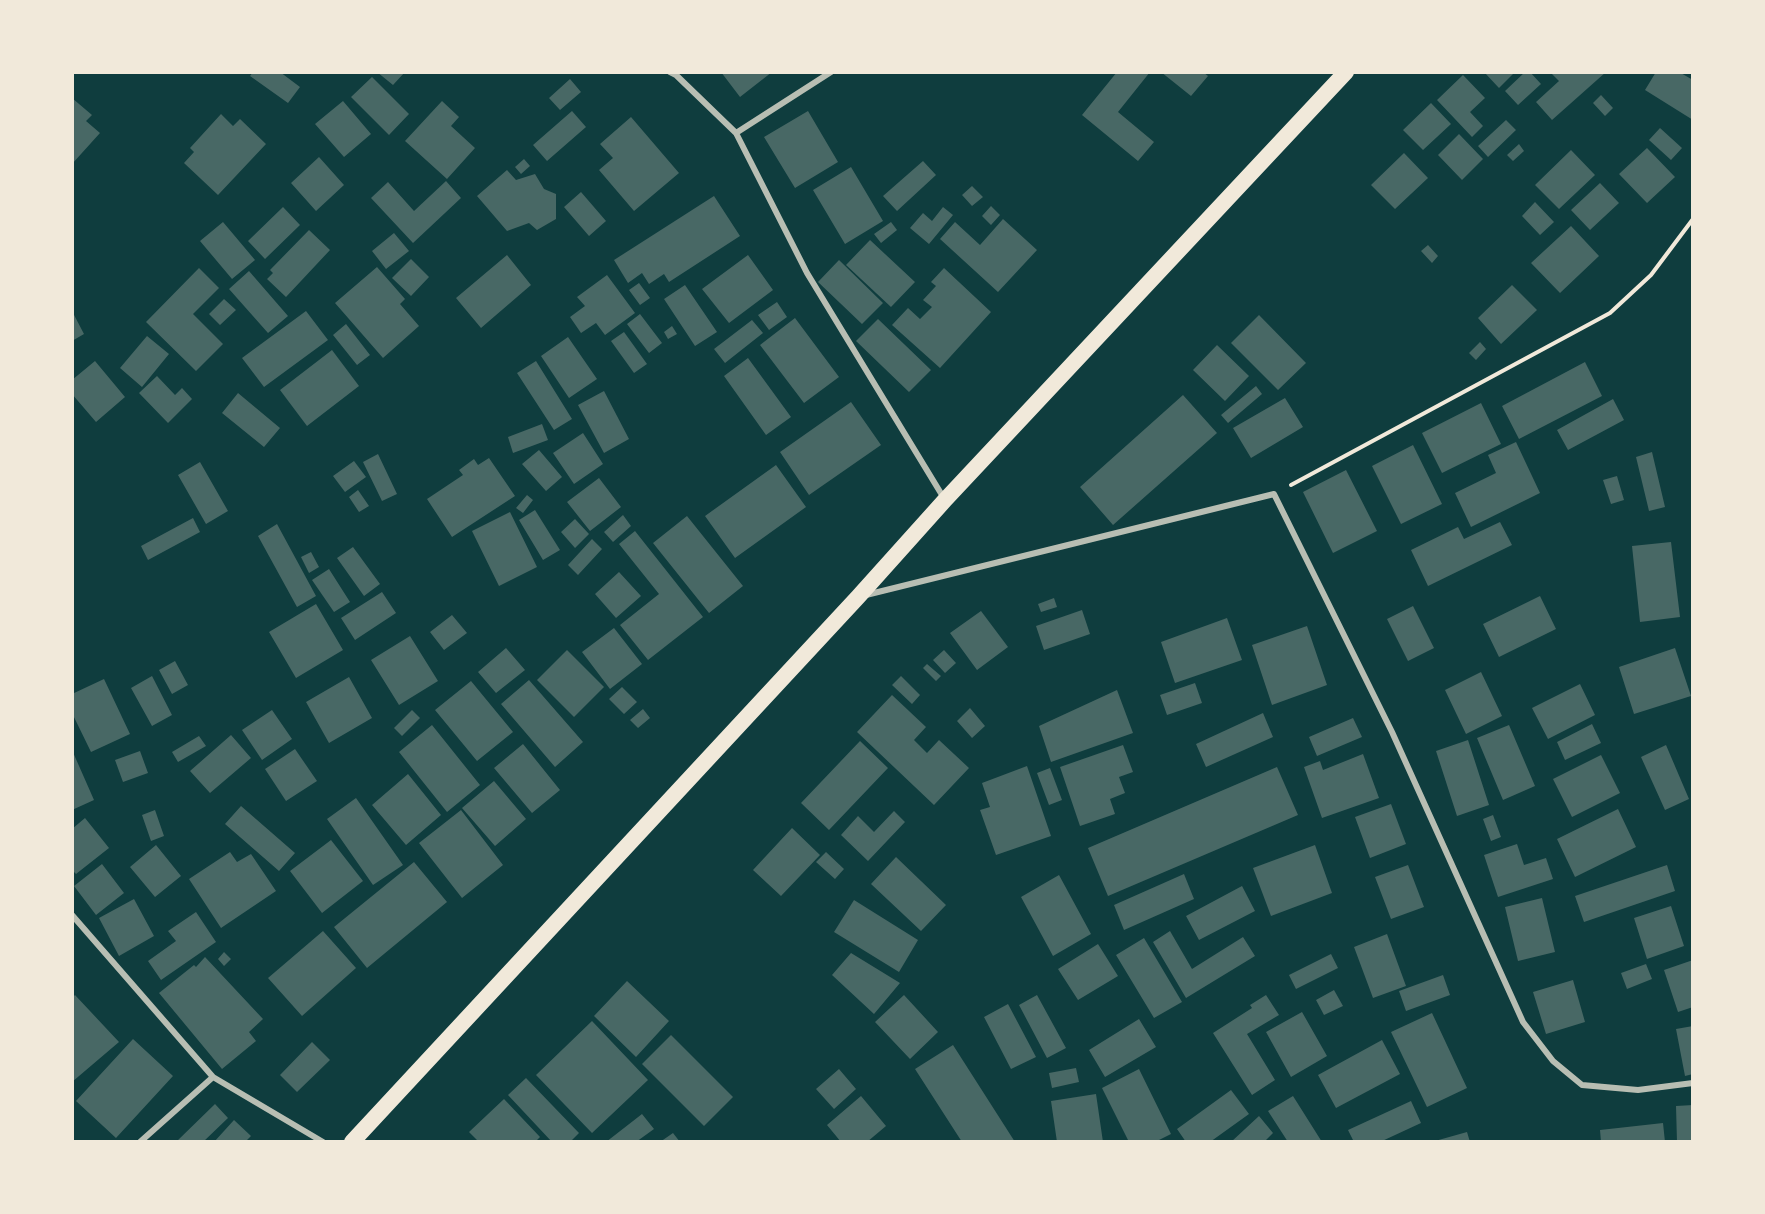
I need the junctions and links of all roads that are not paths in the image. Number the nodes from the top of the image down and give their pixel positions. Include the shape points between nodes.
1 (670, 72) edge
2 (831, 72) edge
3 (1346, 72) edge
4 (736, 133) junction
5 (945, 500) junction
6 (858, 597) junction
7 (72, 915) edge
8 (213, 1077) junction
9 (1693, 1083) edge
10 (140, 1142) edge
11 (322, 1142) edge
12 (352, 1142) edge

1 - 4 street
2 - 4 street
3 - 5 highway
4 - 5 street via 807,273
5 - 6 highway
6 - 9 street via 1274,494 1392,732 1522,1022 1553,1061 1582,1084 1638,1090
6 - 12 highway
7 - 8 street
8 - 10 street
8 - 11 street

